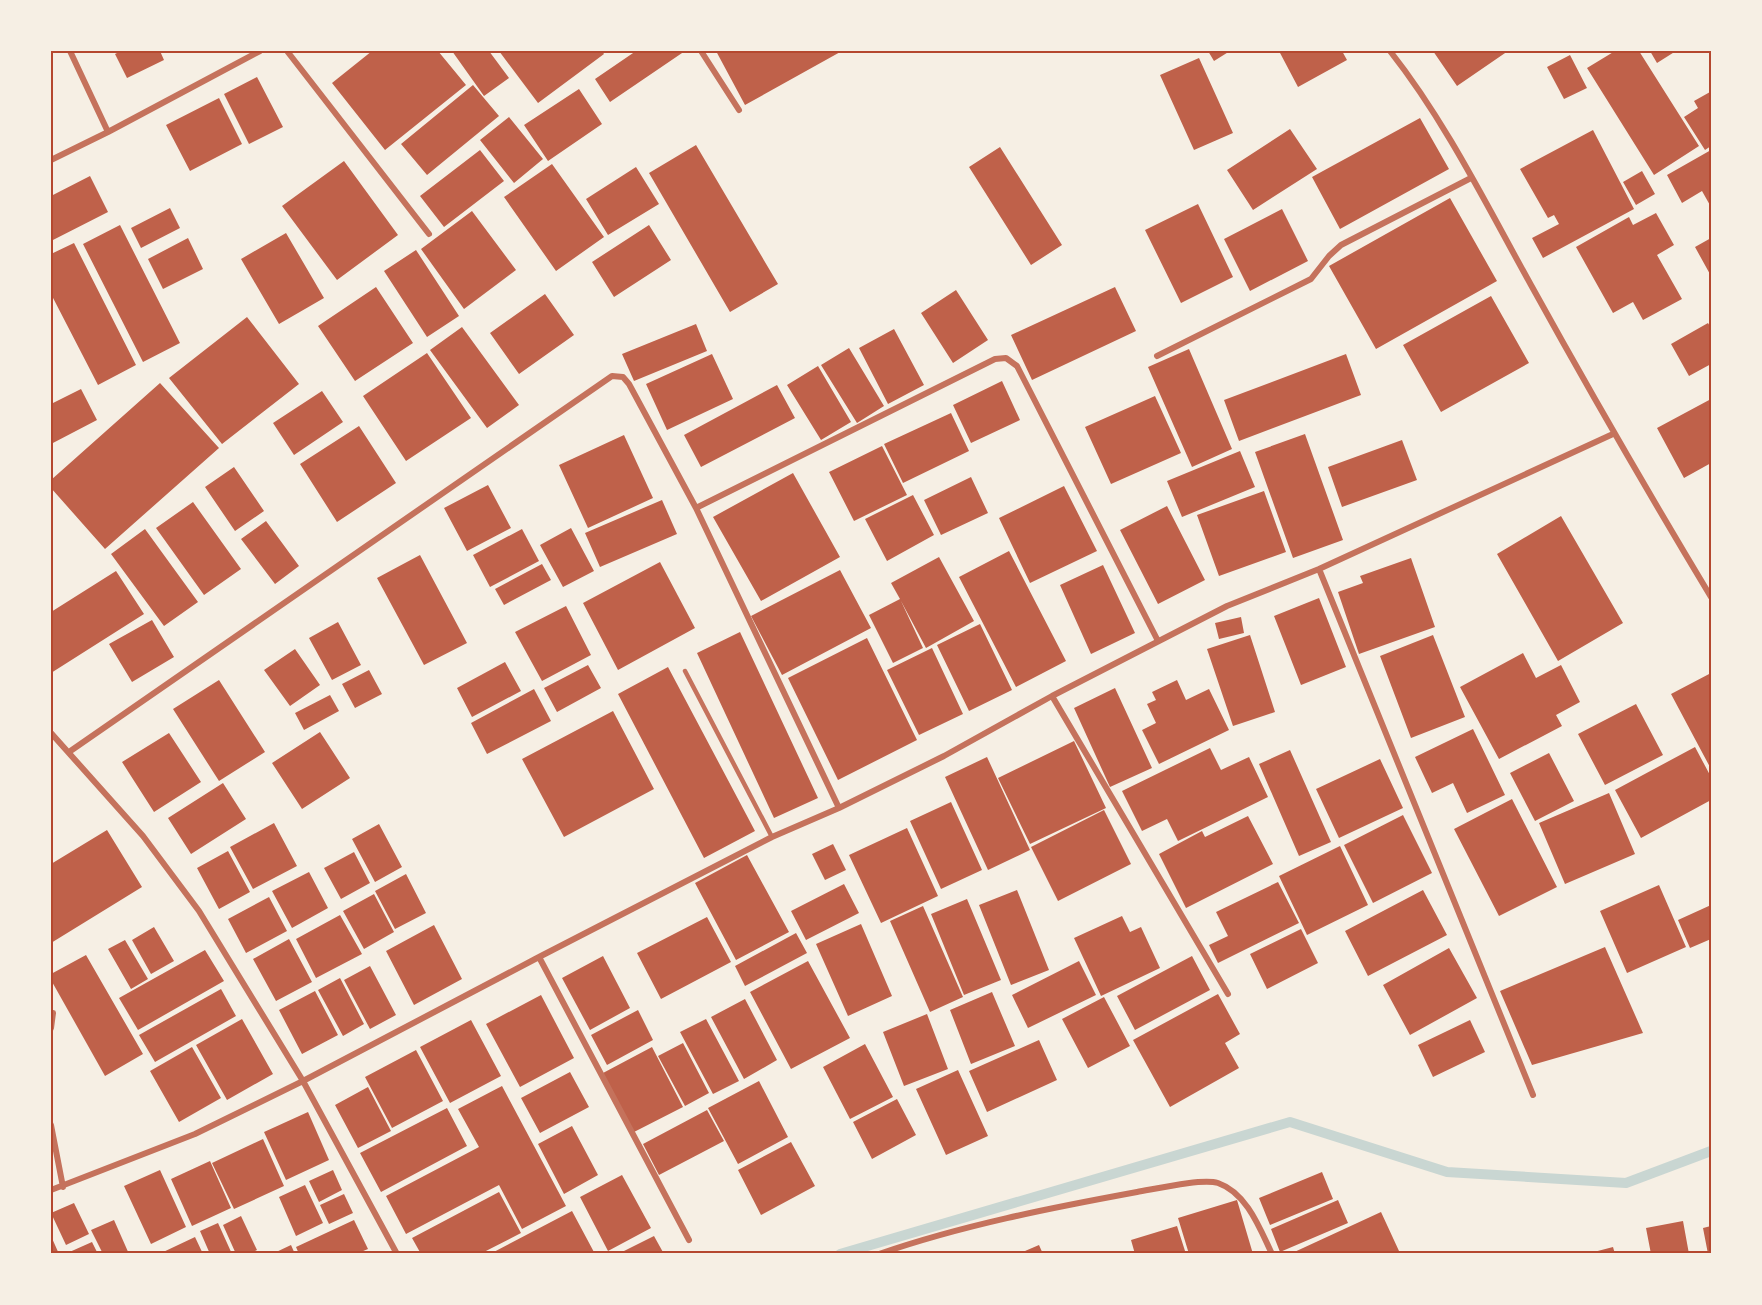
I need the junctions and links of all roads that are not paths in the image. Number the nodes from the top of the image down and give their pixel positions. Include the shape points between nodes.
1 (70, 51) edge
2 (260, 51) edge
3 (287, 51) edge
4 (701, 51) edge
5 (1390, 51) edge
6 (739, 110) dead end
7 (108, 132) junction
8 (51, 160) edge
9 (1471, 178) junction
10 (429, 234) dead end
11 (1157, 356) dead end
12 (1614, 434) junction
13 (696, 508) junction
14 (1318, 569) junction
15 (1711, 597) edge
16 (1158, 641) junction
17 (685, 671) dead end
18 (1052, 696) junction
19 (51, 733) edge
20 (69, 752) junction
21 (839, 808) junction
22 (772, 837) junction
23 (539, 957) junction
24 (1228, 994) dead end
25 (53, 1012) dead end
26 (51, 1028) edge
27 (303, 1081) junction
28 (1533, 1095) dead end
29 (51, 1125) edge
30 (63, 1187) junction
31 (51, 1190) edge
32 (689, 1240) dead end
33 (396, 1254) edge
34 (879, 1254) edge
35 (1272, 1254) edge

1 - 7 street
2 - 7 street
3 - 10 street
4 - 6 street
5 - 9 street via 1415,83
7 - 8 street
9 - 11 street via 1341,245 1305,283
9 - 12 street
12 - 14 street
12 - 15 street
13 - 16 street via 1006,358 1017,366
13 - 20 street via 629,384 623,377 612,376
13 - 21 street
14 - 16 street via 1227,606
14 - 28 street
16 - 18 street
17 - 22 lane
18 - 21 street
18 - 24 street
19 - 20 street
20 - 27 street via 144,836 199,911
21 - 22 street
22 - 23 street
23 - 27 street
23 - 32 street
25 - 26 street
27 - 30 street via 195,1134
27 - 33 street
29 - 30 street
30 - 31 street
34 - 35 street via 1000,1219 1184,1183 1217,1183 1241,1199

